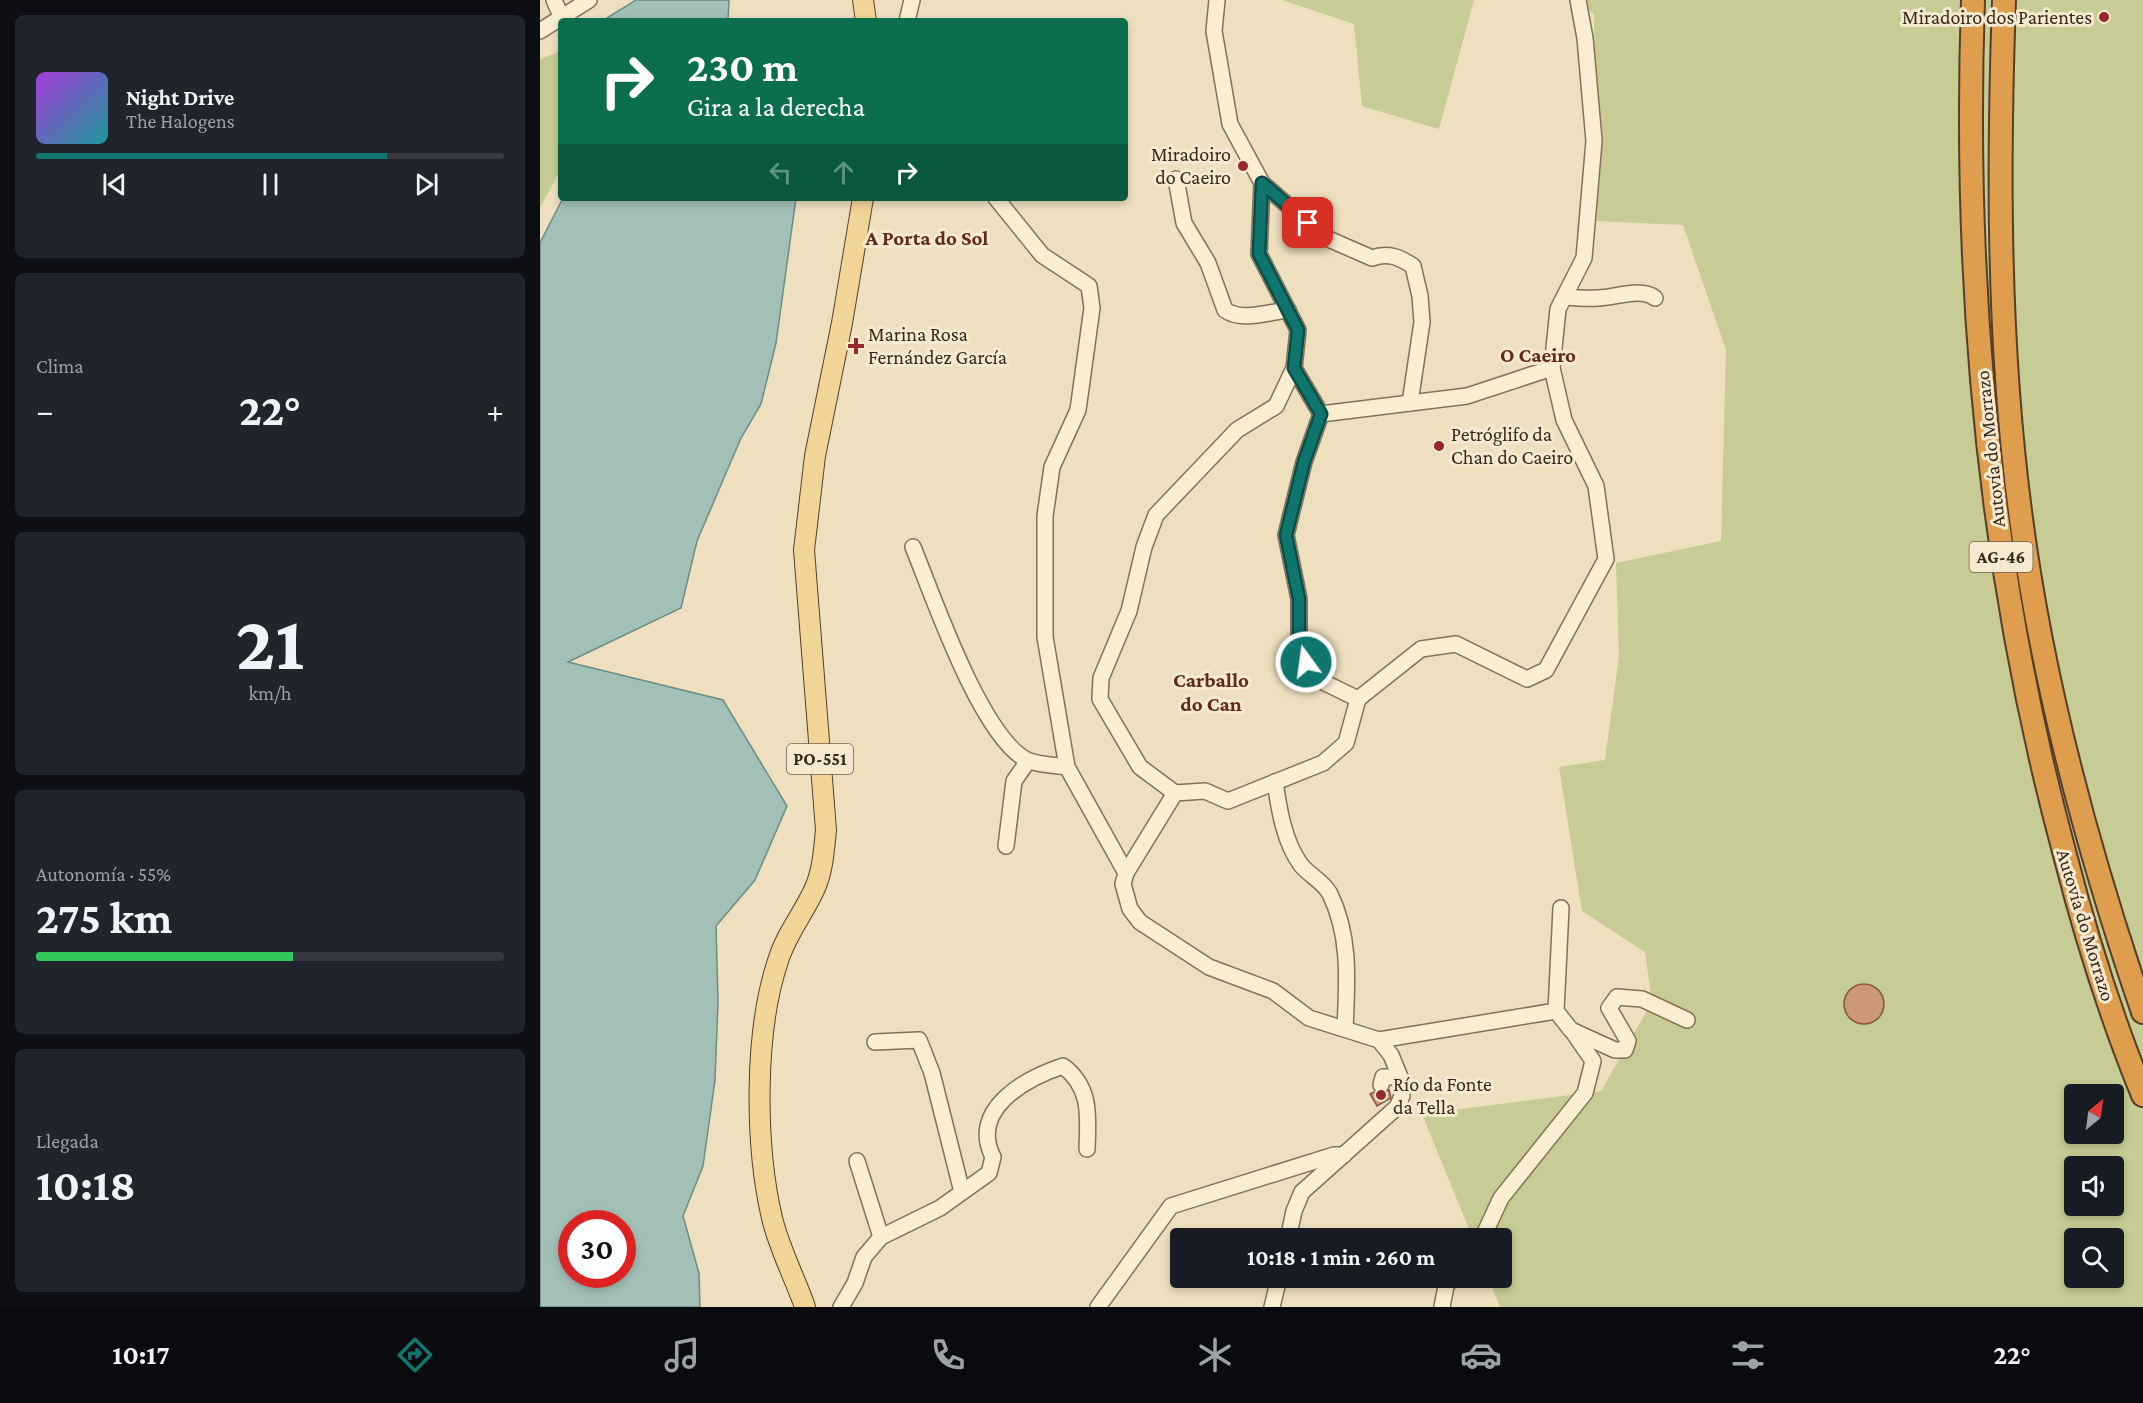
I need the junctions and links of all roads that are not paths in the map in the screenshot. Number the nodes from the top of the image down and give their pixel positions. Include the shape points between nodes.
1 (554, 0) edge
2 (589, 0) edge
3 (863, 0) edge
4 (905, 0) edge
5 (912, 0) edge
6 (1217, 0) edge
7 (1578, 0) edge
8 (1973, 0) edge
9 (2004, 0) edge
10 (561, 16) joint
11 (866, 18) edge
12 (908, 18) edge
13 (558, 19) edge
14 (540, 30) edge
15 (1176, 179) dead end
16 (1262, 183) junction
17 (862, 201) edge
18 (998, 201) edge
19 (1564, 297) junction
20 (1655, 298) dead end
21 (1288, 310) junction
22 (1294, 368) junction
23 (1552, 368) junction
24 (1410, 403) junction
25 (1321, 414) junction
26 (913, 547) dead end
27 (1358, 699) junction
28 (1028, 761) junction
29 (1067, 767) junction
30 (1275, 782) junction
31 (1175, 793) junction
32 (1006, 846) dead end
33 (1126, 873) junction
34 (1561, 908) dead end
35 (1556, 1011) junction
36 (2143, 1012) edge
37 (1688, 1020) dead end
38 (1344, 1029) junction
39 (1571, 1030) junction
40 (1378, 1040) junction
41 (875, 1042) dead end
42 (1400, 1077) junction
43 (1381, 1085) dead end
44 (2143, 1095) edge
45 (1087, 1149) dead end
46 (1344, 1155) junction
47 (857, 1161) dead end
48 (962, 1192) junction
49 (1290, 1228) edge
50 (1487, 1228) edge
51 (881, 1238) junction
52 (1277, 1288) edge
53 (1446, 1288) edge
54 (806, 1307) edge
55 (841, 1307) edge
56 (1098, 1307) edge
57 (1272, 1307) edge
58 (1442, 1307) edge

1 - 10 street
2 - 10 street
3 - 11 main road
4 - 5 street
5 - 12 street
6 - 16 street via 1214,31 1230,124
7 - 19 street via 1594,141 1584,258
8 - 44 highway, Autovía do Morrazo / AG-46 via 1977,291 1991,478 2005,586 2046,788 2082,919
9 - 36 highway, Autovía do Morrazo / AG-46 via 2000,108 2003,276 2020,510 2062,743 2107,907
13 - 14 street
15 - 21 street via 1184,223 1208,263 1225,310 1246,316
16 - 21 street via 1259,254
16 - 24 street via 1324,237 1372,258 1384,253 1413,266 1422,322
17 - 54 main road, PO-551 via 812,473 804,550 826,830 823,859 816,887 778,960 761,1066 764,1178 772,1220
18 - 29 street via 1042,255 1089,286 1092,308 1078,410 1052,467 1045,516 1045,637
19 - 20 street via 1629,294
19 - 23 street via 1558,309
21 - 22 street via 1298,330
22 - 25 street
22 - 31 street via 1276,406 1237,430 1156,515 1144,547 1130,611 1101,678 1100,699 1140,767
23 - 24 street via 1467,396
23 - 27 street via 1564,420 1596,486 1606,559 1546,670 1527,679 1456,644 1421,649
24 - 25 street
25 - 27 street via 1286,535 1299,599 1299,646 1313,677
26 - 28 street via 980,704 1001,737
27 - 30 street via 1346,743 1323,763
28 - 29 street
28 - 32 street via 1014,781
29 - 33 street
30 - 31 street via 1228,801 1205,791
30 - 38 street via 1281,820 1300,864 1329,892 1344,933 1348,978
31 - 33 street
33 - 38 street via 1123,884 1130,909 1140,922 1209,967 1274,991 1309,1018
34 - 35 street
35 - 39 street
35 - 40 street
37 - 39 street via 1642,999 1617,997 1610,1008 1628,1041 1625,1050 1615,1050
38 - 40 street
39 - 50 street via 1593,1061 1585,1093 1501,1198
40 - 42 street
41 - 48 street via 919,1040 932,1073
42 - 43 street via 1383,1077
42 - 46 street via 1402,1096 1397,1107
45 - 48 street via 1089,1105 1073,1074 1063,1066 1014,1088 987,1123 986,1142 993,1157 989,1173
46 - 49 street via 1302,1192
46 - 56 street via 1172,1206
47 - 51 street
48 - 51 street via 940,1208
51 - 55 street via 864,1257
52 - 57 street
53 - 58 street

